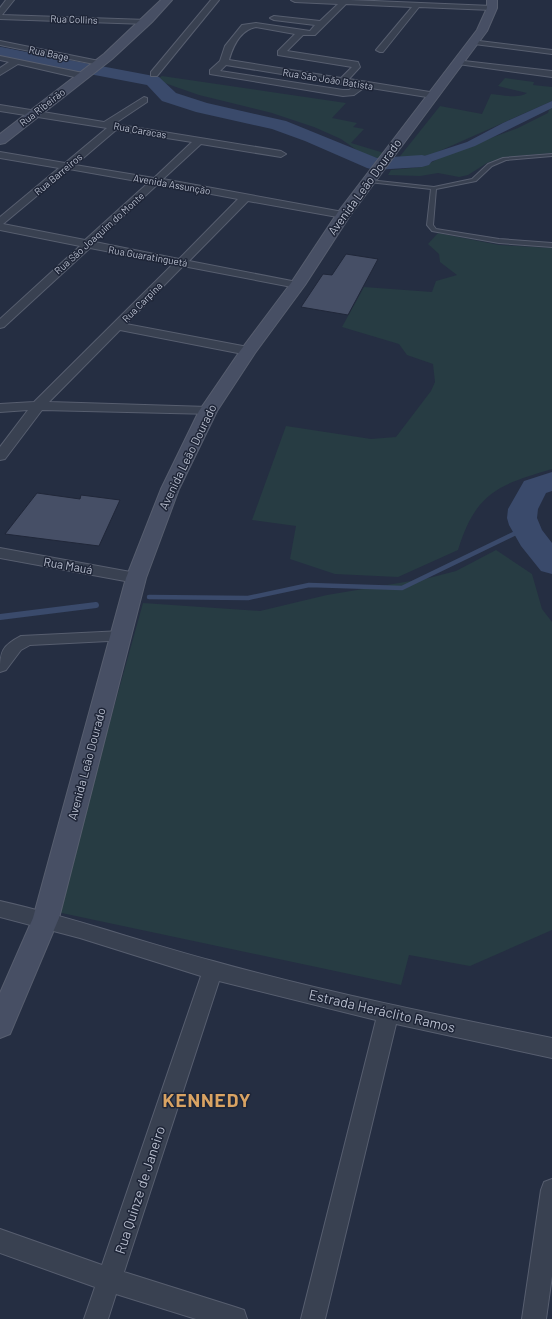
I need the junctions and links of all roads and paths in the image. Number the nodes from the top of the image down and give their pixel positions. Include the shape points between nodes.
1 (10, 0) edge
2 (167, 0) edge
3 (215, 0) edge
4 (295, 0) edge
5 (344, 2) junction
6 (492, 4) edge
7 (417, 5) junction
8 (0, 13) edge
9 (0, 17) edge
10 (268, 17) dead end
11 (147, 22) junction
12 (322, 24) junction
13 (301, 33) junction
14 (474, 42) junction
15 (0, 43) edge
16 (380, 50) dead end
17 (552, 52) edge
18 (280, 53) junction
19 (0, 58) edge
20 (17, 61) junction
21 (224, 62) junction
22 (458, 62) junction
23 (98, 64) junction
24 (264, 69) junction
25 (0, 72) edge
26 (154, 74) dead end
27 (552, 74) edge
28 (84, 75) junction
29 (251, 79) junction
30 (343, 81) junction
31 (363, 84) junction
32 (433, 96) junction
33 (144, 100) dead end
34 (0, 108) edge
35 (35, 113) junction
36 (111, 125) junction
37 (0, 140) edge
38 (199, 141) junction
39 (281, 154) dead end
40 (0, 155) edge
41 (552, 155) edge
42 (68, 166) junction
43 (379, 168) junction
44 (156, 181) junction
45 (434, 188) junction
46 (246, 197) junction
47 (343, 215) junction
48 (0, 222) edge
49 (0, 227) edge
50 (86, 244) junction
51 (552, 246) edge
52 (182, 262) junction
53 (297, 285) junction
54 (0, 325) edge
55 (118, 326) junction
56 (248, 351) junction
57 (0, 396) edge
58 (38, 406) junction
59 (0, 408) edge
60 (208, 411) junction
61 (0, 456) edge
62 (0, 553) edge
63 (136, 578) junction
64 (122, 636) junction
65 (0, 666) edge
66 (0, 908) edge
67 (46, 918) junction
68 (212, 970) junction
69 (388, 1014) junction
70 (0, 1025) edge
71 (552, 1048) edge
72 (552, 1190) edge
73 (0, 1241) edge
74 (110, 1280) junction
75 (96, 1319) edge
76 (235, 1319) edge
77 (313, 1319) edge
78 (534, 1319) edge

1 - 8 street
2 - 11 main road, Rua Ribeirão
3 - 26 street
4 - 5 street
5 - 7 street
5 - 12 street
6 - 7 street
6 - 14 main road, Avenida Leão Dourado via 482,30
7 - 16 street
9 - 11 street, Rua Collins
10 - 12 street
11 - 23 main road, Rua Ribeirão
12 - 13 street via 312,33
13 - 18 street
13 - 21 street via 256,25 245,27 229,46
14 - 17 street
14 - 22 main road, Avenida Leão Dourado
15 - 23 street, Rua Bage
18 - 24 street
18 - 30 street via 356,64
19 - 20 street
20 - 25 street
20 - 28 street
21 - 24 street, Rua São João Batista
21 - 29 street via 214,73
22 - 27 street
22 - 32 main road, Avenida Leão Dourado
23 - 28 main road, Rua Ribeirão
24 - 29 street
24 - 30 street, Rua São João Batista
28 - 35 main road, Rua Ribeirão
29 - 31 street via 347,93
30 - 31 street, Rua São João Batista
31 - 32 street, Rua São João Batista
32 - 43 main road, Avenida Leão Dourado
33 - 36 street, Rua Barreiros
34 - 35 street, Rua Caracas
35 - 36 street, Rua Caracas
35 - 37 main road, Rua Ribeirão
36 - 38 street, Rua Caracas
36 - 42 street, Rua Barreiros
38 - 39 street, Rua Caracas
38 - 44 street, Rua São Joaquim do Monte
40 - 42 street, Avenida Assunção
41 - 45 lane via 505,160 490,165 474,180
42 - 44 street, Avenida Assunção
42 - 48 street, Rua Barreiros
43 - 45 lane
43 - 47 main road, Avenida Leão Dourado
44 - 46 street, Avenida Assunção
44 - 50 street, Rua São Joaquim do Monte
45 - 51 lane via 430,225 434,230 499,241
46 - 47 street, Avenida Assunção
46 - 52 street, Rua Carpina
47 - 53 main road, Avenida Leão Dourado
49 - 50 street, Rua Guaratinguetá
50 - 52 street, Rua Guaratinguetá
50 - 54 street, Rua São Joaquim do Monte
52 - 53 street, Rua Guaratinguetá
52 - 55 street, Rua Carpina
53 - 56 main road, Avenida Leão Dourado
55 - 56 street
55 - 58 street, Rua Carpina
56 - 60 main road, Avenida Leão Dourado
57 - 58 street
58 - 59 street
58 - 60 street
58 - 61 street, Rua Carpina
60 - 63 main road, Avenida Leão Dourado via 170,489
62 - 63 street, Rua Mauá
63 - 64 main road, Avenida Leão Dourado
64 - 65 street via 27,640 15,646
64 - 67 main road, Avenida Leão Dourado
66 - 67 street, Estrada Heráclito Ramos
67 - 68 street, Estrada Heráclito Ramos
67 - 70 main road, Avenida Leão Dourado
68 - 69 street, Estrada Heráclito Ramos
68 - 74 street, Rua Quinze de Janeiro
69 - 71 street, Estrada Heráclito Ramos
69 - 77 street
72 - 78 street
73 - 74 street
74 - 75 street, Rua Quinze de Janeiro
74 - 76 street

